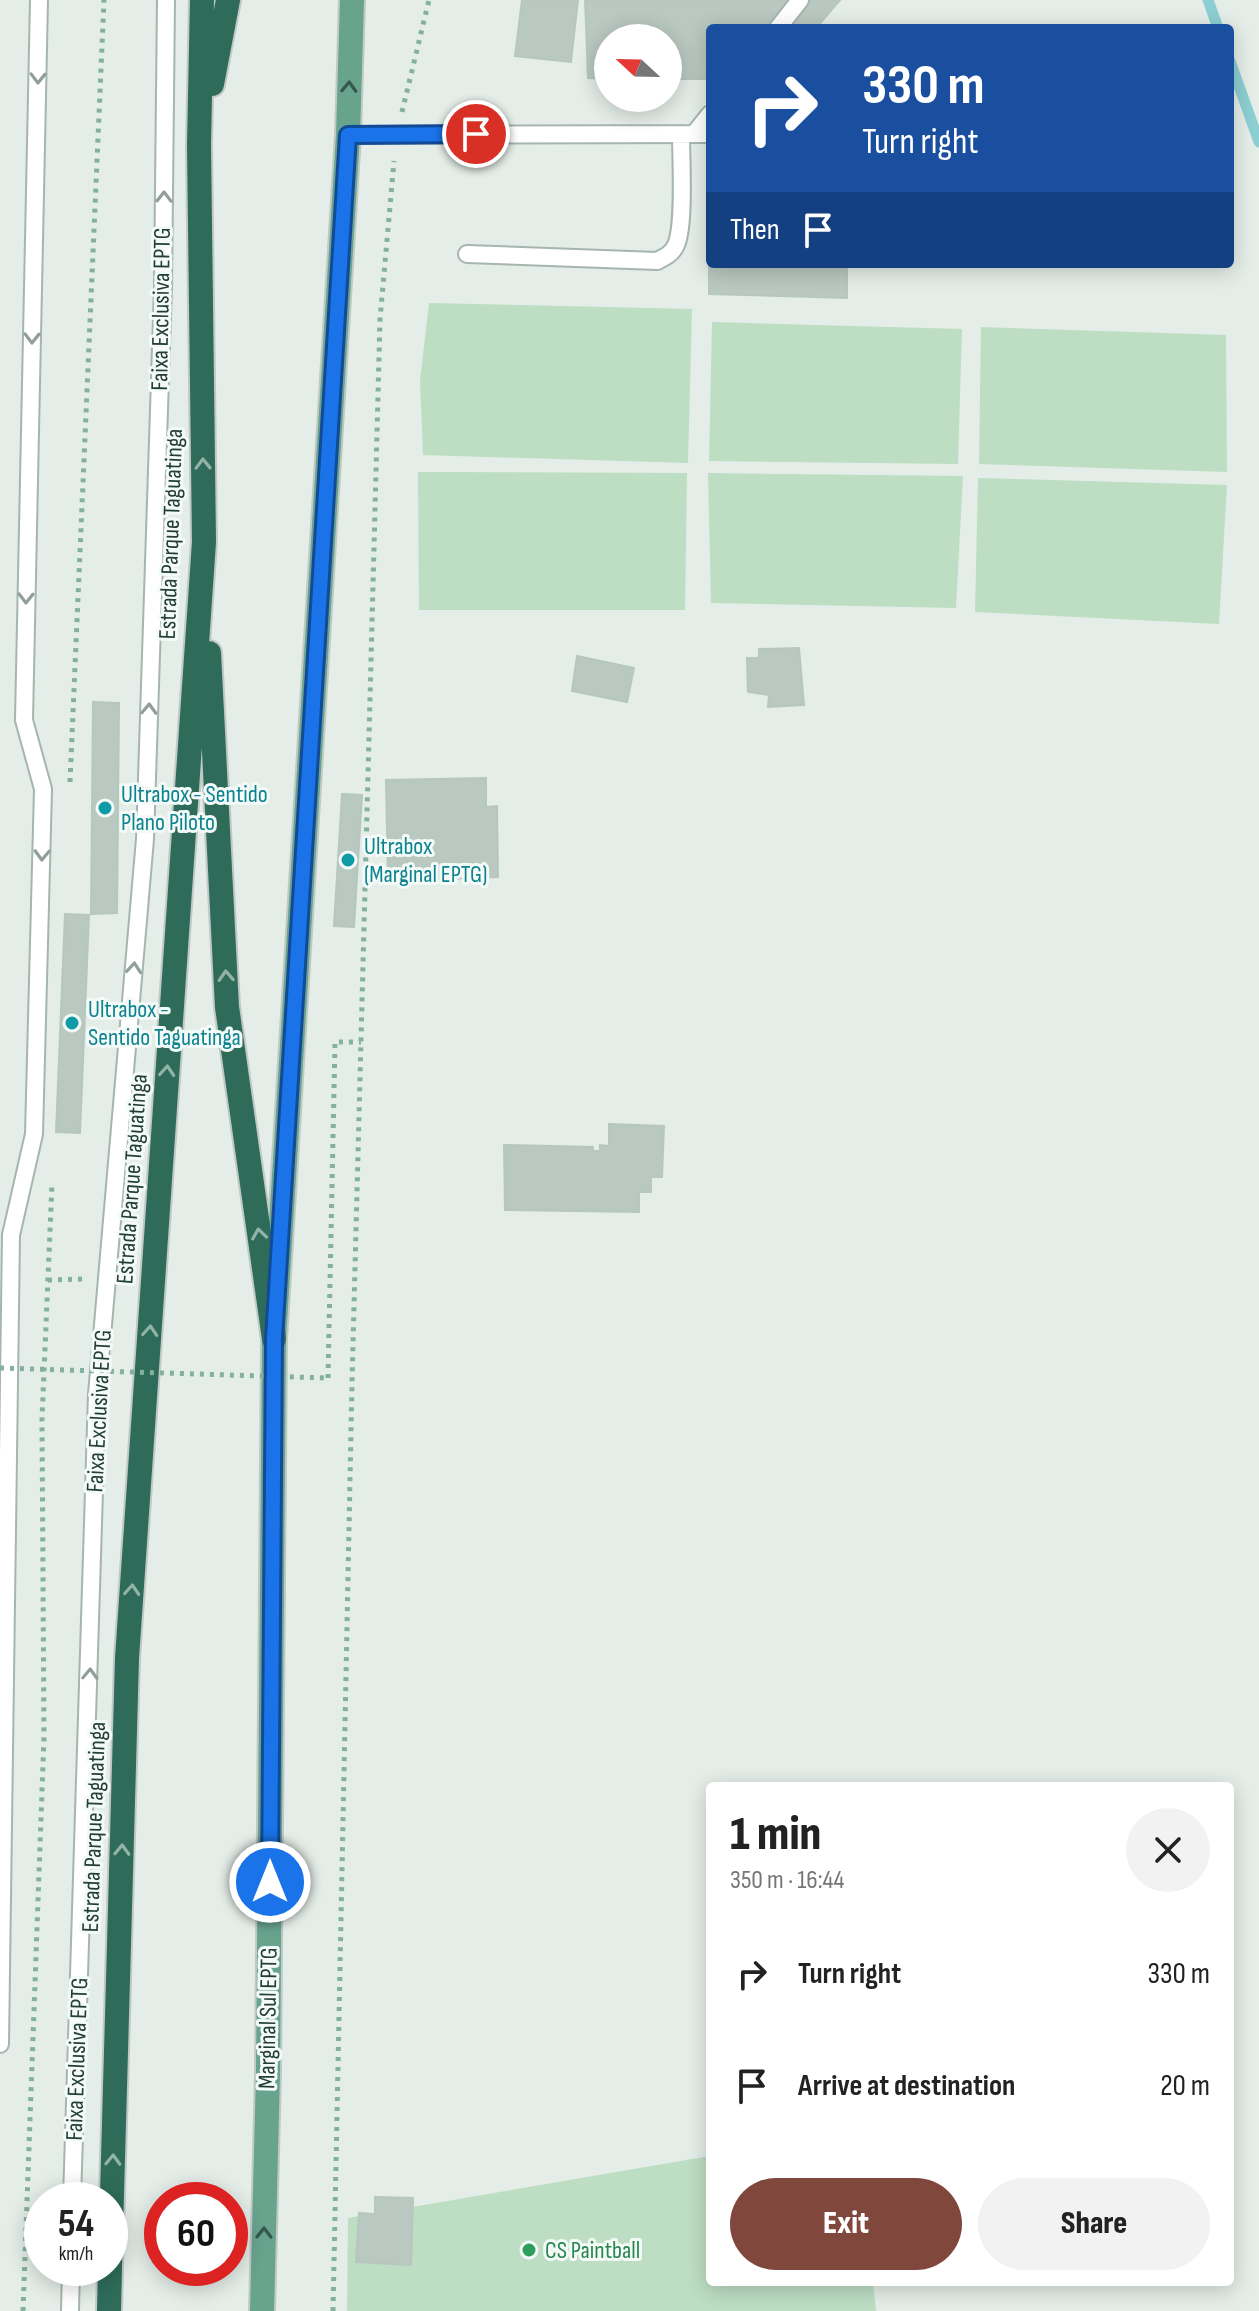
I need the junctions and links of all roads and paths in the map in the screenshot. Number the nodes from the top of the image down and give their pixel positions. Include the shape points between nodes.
1 (39, 0) edge
2 (166, 0) edge
3 (202, 0) edge
4 (228, 0) edge
5 (352, 0) edge
6 (429, 0) edge
7 (800, 0) edge
8 (781, 24) edge
9 (396, 134) junction
10 (695, 134) edge
11 (348, 135) junction
12 (199, 145) junction
13 (467, 254) dead end
14 (204, 542) junction
15 (361, 1042) junction
16 (274, 1339) junction
17 (0, 1368) edge
18 (0, 2044) edge
19 (73, 2182) edge
20 (112, 2182) edge
21 (71, 2286) edge
22 (110, 2286) edge
23 (70, 2311) edge
24 (109, 2311) edge
25 (262, 2311) edge
26 (333, 2311) edge

1 -> 18 lane via 24,720 43,789 34,1134 11,1235
19 -> 2 lane, Faixa Exclusiva EPTG via 97,1394 145,839 163,303
3 - 12 highway, Estrada Parque Taguatinga
4 - 12 highway
11 -> 5 main road, Marginal Sul EPTG
6 - 9 path
7 - 8 lane
9 - 10 lane
9 - 11 lane
9 - 15 path via 380,319
10 - 13 lane via 677,244 668,256 657,261
11 - 16 main road, Marginal Sul EPTG
14 -> 12 highway, Estrada Parque Taguatinga
16 -> 14 highway via 227,1007
20 -> 14 highway, Estrada Parque Taguatinga via 127,1658
15 - 17 path, bridge via 335,1042 328,1378
15 - 26 path
25 -> 16 main road, Marginal Sul EPTG
21 - 23 lane
22 - 24 highway, Estrada Parque Taguatinga

